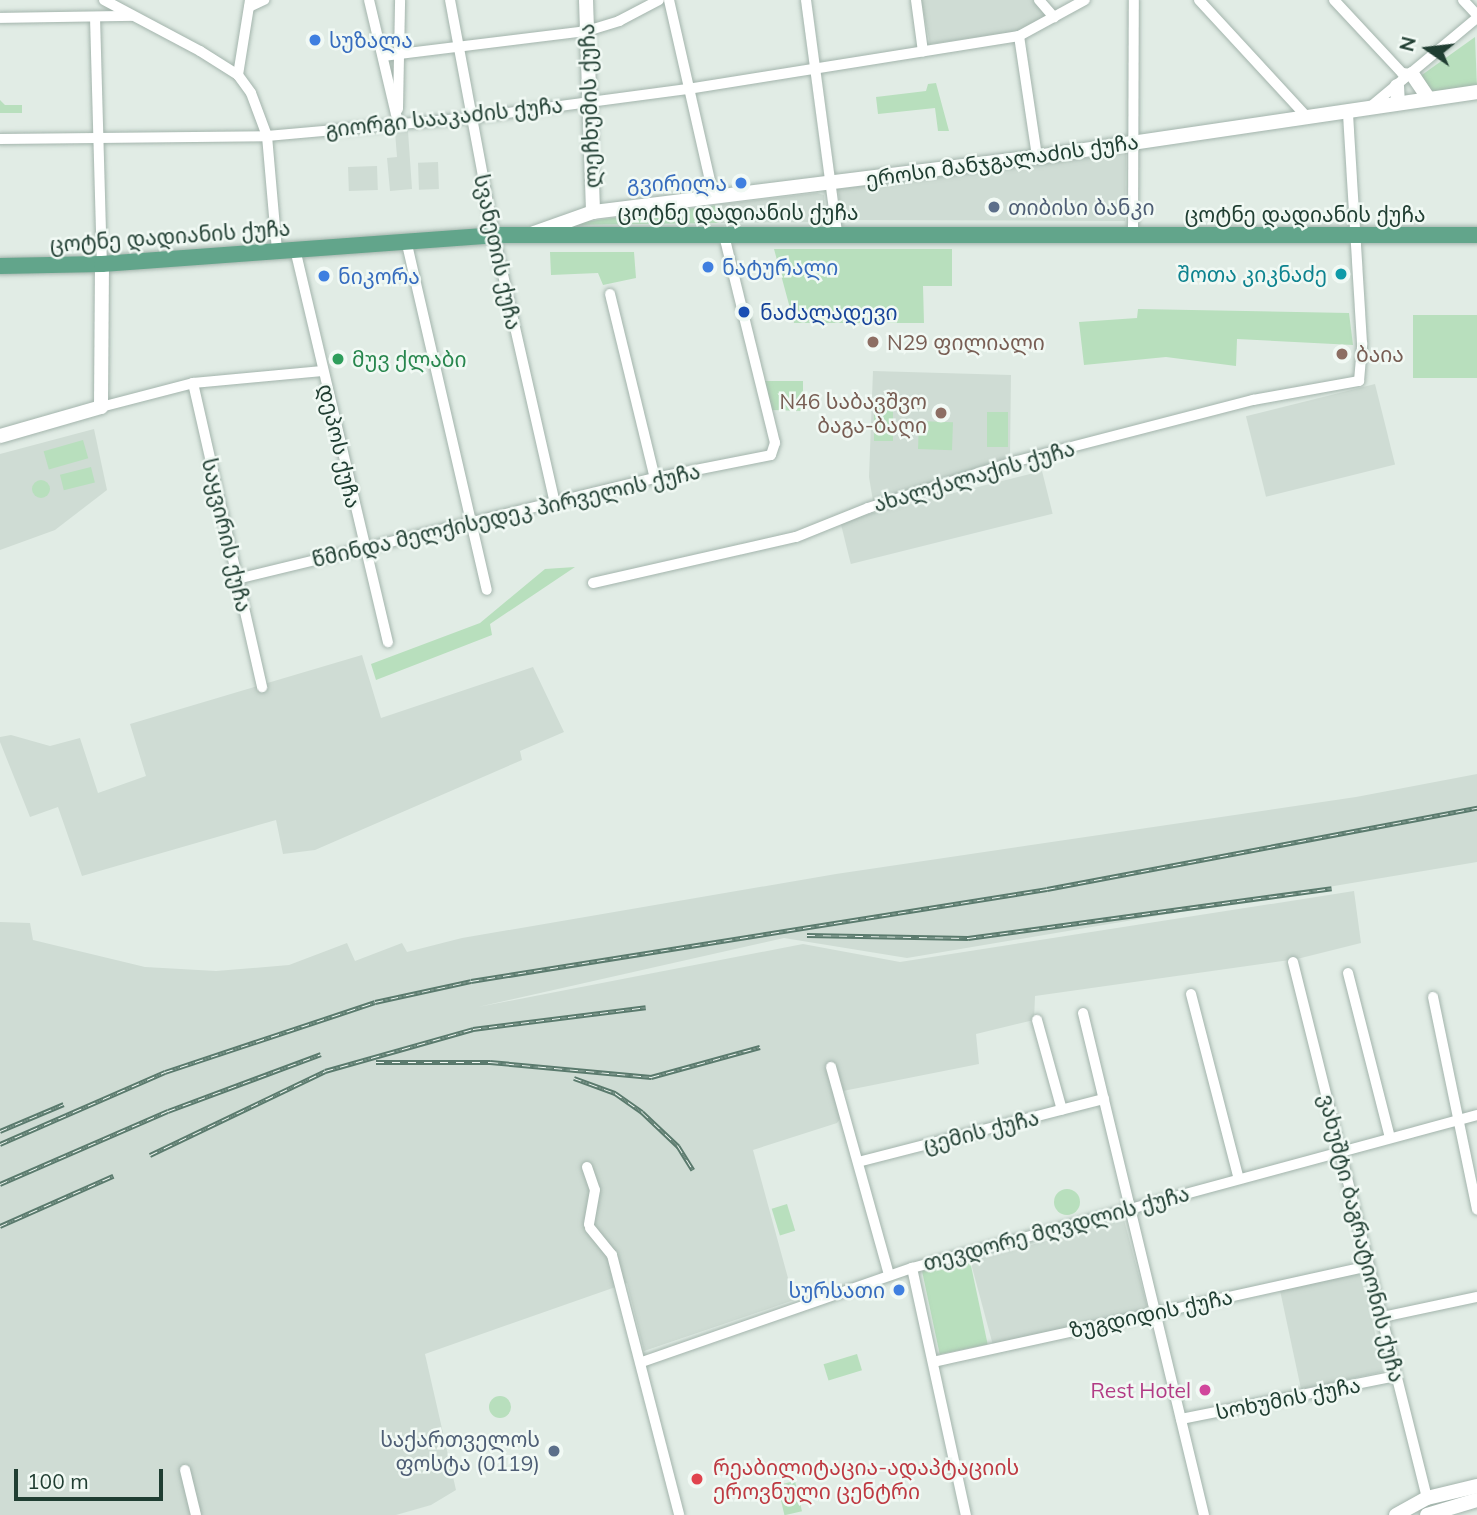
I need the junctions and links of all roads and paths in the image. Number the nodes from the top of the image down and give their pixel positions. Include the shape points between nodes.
1 (104, 0) edge
2 (264, 0) edge
3 (369, 0) edge
4 (400, 0) edge
5 (450, 0) edge
6 (586, 0) edge
7 (659, 0) edge
8 (669, 0) edge
9 (806, 0) edge
10 (916, 0) edge
11 (1039, 0) edge
12 (1085, 0) edge
13 (1134, 0) edge
14 (1199, 0) edge
15 (1334, 0) edge
16 (1463, 0) edge
17 (250, 3) edge
18 (136, 16) junction
19 (95, 17) junction
20 (1054, 17) junction
21 (1477, 17) edge
22 (0, 18) edge
23 (587, 31) junction
24 (1019, 36) junction
25 (457, 48) junction
26 (401, 52) junction
27 (923, 52) junction
28 (383, 56) junction
29 (816, 69) junction
30 (1412, 74) junction
31 (238, 75) junction
32 (1397, 86) junction
33 (688, 89) junction
34 (1477, 92) edge
35 (1429, 99) junction
36 (589, 100) junction
37 (1401, 103) junction
38 (1370, 107) junction
39 (1348, 111) junction
40 (470, 118) junction
41 (1308, 118) junction
42 (398, 123) junction
43 (98, 136) junction
44 (267, 136) junction
45 (0, 139) edge
46 (1133, 141) junction
47 (1037, 157) junction
48 (833, 183) junction
49 (714, 198) junction
50 (593, 212) junction
51 (723, 232) junction
52 (837, 233) junction
53 (1133, 234) junction
54 (494, 235) junction
55 (529, 235) junction
56 (1353, 235) junction
57 (1477, 235) edge
58 (406, 240) junction
59 (295, 249) junction
60 (276, 250) junction
61 (102, 264) junction
62 (0, 266) edge
63 (610, 294) dead end
64 (322, 371) junction
65 (193, 383) junction
66 (102, 407) junction
67 (0, 436) edge
68 (655, 478) junction
69 (555, 503) junction
70 (470, 522) junction
71 (363, 547) junction
72 (237, 579) junction
73 (593, 583) dead end
74 (487, 590) dead end
75 (388, 642) dead end
76 (262, 687) dead end
77 (1293, 962) dead end
78 (1348, 973) dead end
79 (1191, 994) dead end
80 (1433, 997) dead end
81 (1083, 1013) dead end
82 (1037, 1020) dead end
83 (831, 1067) dead end
84 (1104, 1100) junction
85 (1062, 1110) junction
86 (1477, 1115) edge
87 (1457, 1120) junction
88 (1390, 1138) junction
89 (1341, 1152) junction
90 (858, 1163) junction
91 (587, 1167) dead end
92 (1240, 1178) junction
93 (1130, 1208) junction
94 (1477, 1210) edge
95 (1369, 1266) junction
96 (912, 1268) junction
97 (889, 1275) junction
98 (1477, 1297) edge
99 (1155, 1311) junction
100 (1382, 1317) junction
101 (642, 1362) junction
102 (933, 1362) junction
103 (1396, 1376) junction
104 (1181, 1419) junction
105 (184, 1470) dead end
106 (1477, 1486) edge
107 (1477, 1500) edge
108 (1429, 1510) edge
109 (196, 1515) edge
110 (679, 1515) edge
111 (966, 1515) edge
112 (1204, 1515) edge
113 (1396, 1515) edge

1 - 18 street
2 - 17 street
3 - 28 street
4 - 26 street
5 - 25 street, სვანეთის ქუჩა
6 - 23 street, ლეჩხუმის ქუჩა
7 - 23 street
8 - 33 street
9 - 29 street
10 - 27 street
11 - 20 street
12 - 20 street, გიორგი სააკაძის ქუჩა
13 - 46 street
14 - 41 street
15 - 30 street via 1402,73
16 - 21 street
17 - 31 street
18 - 19 street
18 - 31 street
19 - 22 street
19 - 43 street
20 - 24 street, გიორგი სააკაძის ქუჩა
21 - 30 street
23 - 25 street
23 - 36 street, ლეჩხუმის ქუჩა
24 - 27 street, გიორგი სააკაძის ქუჩა
24 - 47 street
25 - 26 street
25 - 40 street, სვანეთის ქუჩა
26 - 28 street
26 - 42 street
27 - 29 street, გიორგი სააკაძის ქუჩა
28 - 42 street
29 - 33 street, გიორგი სააკაძის ქუჩა
29 - 48 street
30 - 32 street
30 - 35 street
30 - 37 street
31 - 44 street via 251,93
32 - 37 street
32 - 38 street
33 - 36 street, გიორგი სააკაძის ქუჩა
33 - 49 street
34 - 35 street, ეროსი მანჯგალაძის ქუჩა
35 - 37 street, ეროსი მანჯგალაძის ქუჩა
36 - 40 street, გიორგი სააკაძის ქუჩა
36 - 50 street, ლეჩხუმის ქუჩა
37 - 38 street, ეროსი მანჯგალაძის ქუჩა
38 - 39 street, ეროსი მანჯგალაძის ქუჩა
39 - 41 street, ეროსი მანჯგალაძის ქუჩა
39 - 56 street
40 - 42 street, გიორგი სააკაძის ქუჩა
40 - 54 street, სვანეთის ქუჩა
41 - 46 street, ეროსი მანჯგალაძის ქუჩა
42 - 44 street, გიორგი სააკაძის ქუჩა
43 - 44 street, გიორგი სააკაძის ქუჩა
43 - 45 street, გიორგი სააკაძის ქუჩა
43 - 61 street
44 - 60 street
46 - 47 street, ეროსი მანჯგალაძის ქუჩა
46 - 53 street
47 - 48 street, ეროსი მანჯგალაძის ქუჩა
48 - 49 street, ეროსი მანჯგალაძის ქუჩა
48 - 52 street
49 - 50 street, ეროსი მანჯგალაძის ქუჩა
50 - 55 street, ეროსი მანჯგალაძის ქუჩა
51 - 52 main road, ცოტნე დადიანის ქუჩა
51 - 55 main road, ცოტნე დადიანის ქუჩა
51 - 68 street, წმინდა მელქისედეკ პირველის ქუჩა via 774,451
52 - 53 main road, ცოტნე დადიანის ქუჩა
53 - 56 main road, ცოტნე დადიანის ქუჩა
54 - 55 main road, ცოტნე დადიანის ქუჩა
54 - 58 main road, ცოტნე დადიანის ქუჩა
54 - 69 street, სვანეთის ქუჩა
56 - 57 main road, ცოტნე დადიანის ქუჩა
56 - 73 street, ახალქალაქის ქუჩა via 1362,344 1359,381 1253,400 1010,463 868,508 796,537
58 - 59 main road, ცოტნე დადიანის ქუჩა
58 - 70 street
59 - 60 main road, ცოტნე დადიანის ქუჩა
59 - 64 street, დეპოს ქუჩა
60 - 61 main road, ცოტნე დადიანის ქუჩა
61 - 62 main road, ცოტნე დადიანის ქუჩა
61 - 66 street
63 - 68 street
64 - 65 street
64 - 71 street, დეპოს ქუჩა
65 - 66 street
65 - 72 street, საყვირის ქუჩა
66 - 67 street
68 - 69 street, წმინდა მელქისედეკ პირველის ქუჩა
69 - 70 street, წმინდა მელქისედეკ პირველის ქუჩა
70 - 71 street, წმინდა მელქისედეკ პირველის ქუჩა
70 - 74 street
71 - 72 street, წმინდა მელქისედეკ პირველის ქუჩა
71 - 75 street, დეპოს ქუჩა
72 - 76 street, საყვირის ქუჩა
77 - 89 street, ვახუშტი ბაგრატიონის ქუჩა
78 - 88 street
79 - 92 street
80 - 87 street
81 - 84 street
82 - 85 street
83 - 90 street
84 - 85 street, ცემის ქუჩა
84 - 93 street
85 - 90 street, ცემის ქუჩა
86 - 87 street, თევდორე მღვდლის ქუჩა
87 - 88 street, თევდორე მღვდლის ქუჩა
87 - 94 street
88 - 89 street, თევდორე მღვდლის ქუჩა
89 - 92 street, თევდორე მღვდლის ქუჩა
89 - 95 street, ვახუშტი ბაგრატიონის ქუჩა
90 - 97 street
91 - 101 street via 595,1190 589,1226 612,1255
92 - 93 street, თევდორე მღვდლის ქუჩა
93 - 96 street, თევდორე მღვდლის ქუჩა
93 - 99 street
95 - 99 street, ზუგდიდის ქუჩა
95 - 100 street, ვახუშტი ბაგრატიონის ქუჩა
96 - 97 street, თევდორე მღვდლის ქუჩა
96 - 102 street
97 - 101 street, თევდორე მღვდლის ქუჩა
98 - 100 street
99 - 102 street, ზუგდიდის ქუჩა
99 - 104 street
100 - 103 street, ვახუშტი ბაგრატიონის ქუჩა
101 - 110 street
102 - 111 street
103 - 104 street, სოხუმის ქუჩა
103 - 108 street, ვახუშტი ბაგრატიონის ქუჩა
104 - 112 street
105 - 109 street
106 - 108 street
107 - 108 street
108 - 113 street

